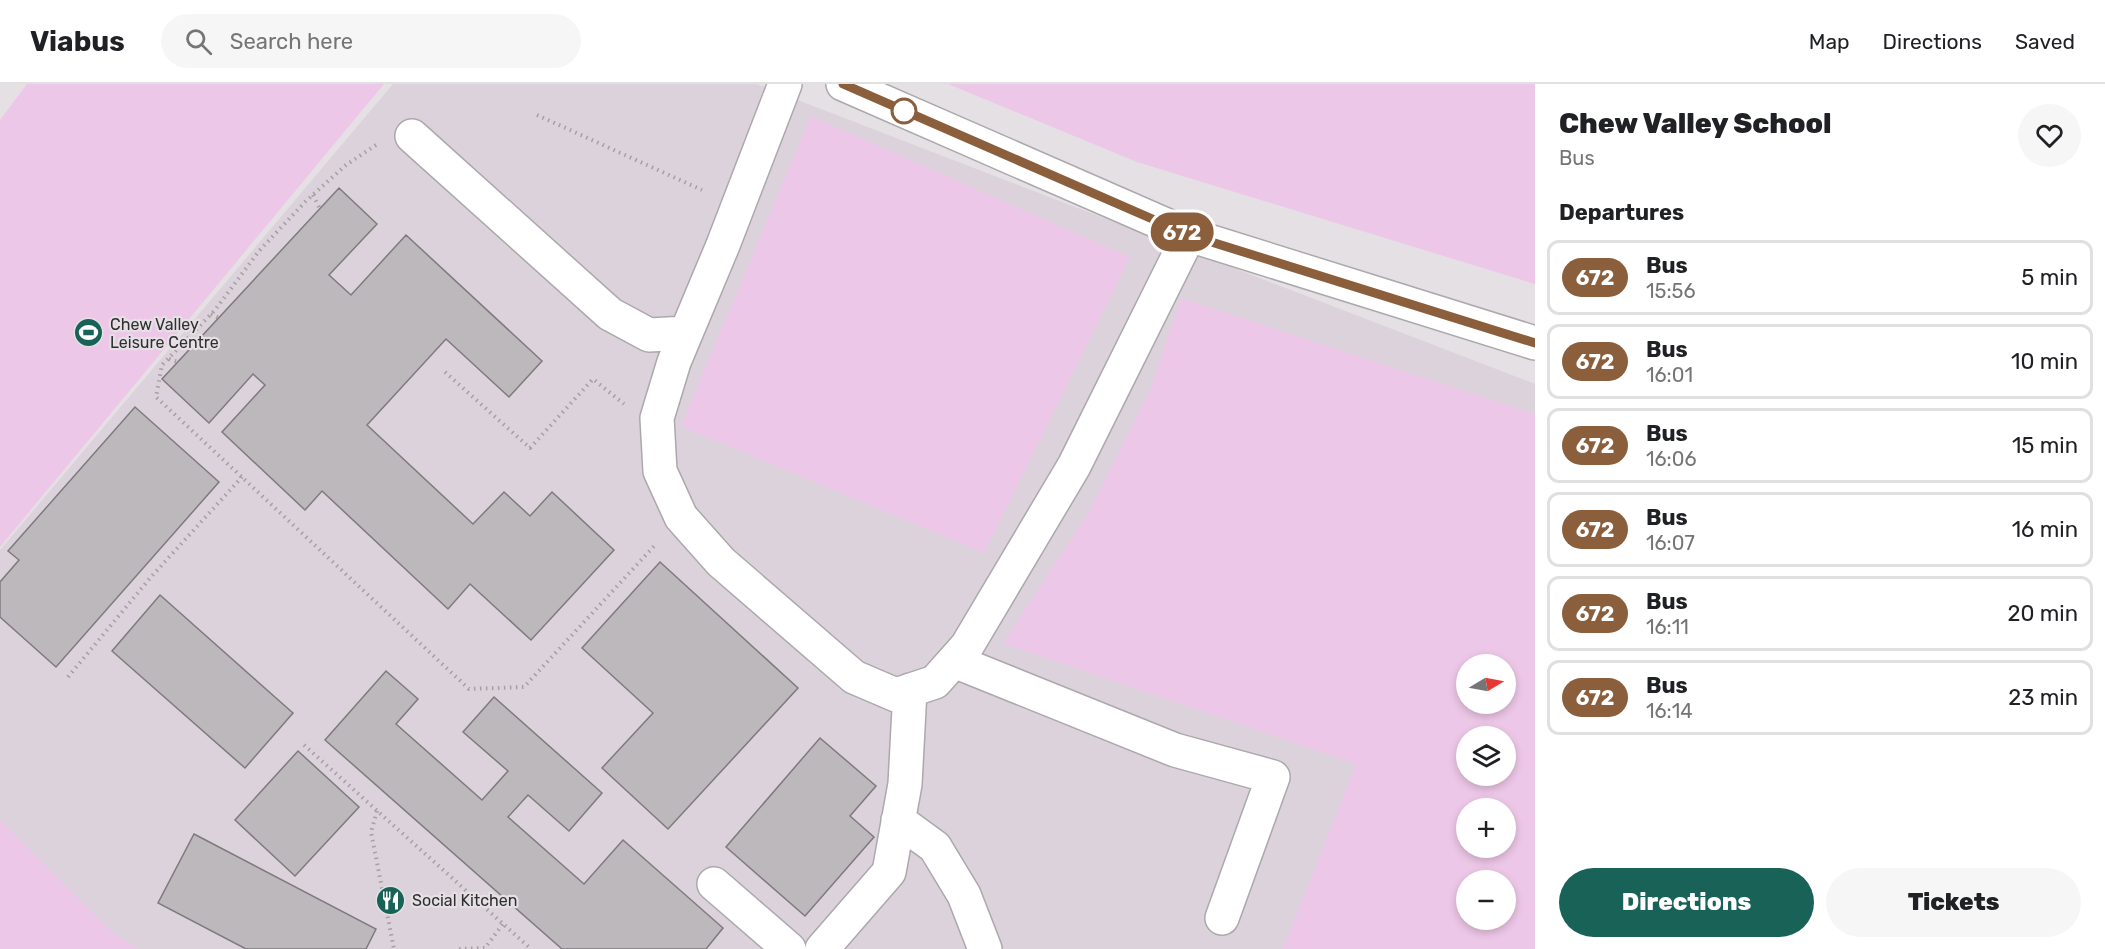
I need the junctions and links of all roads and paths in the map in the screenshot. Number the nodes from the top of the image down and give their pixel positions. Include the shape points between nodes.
1 (785, 84) edge
2 (843, 84) edge
3 (537, 115) dead end
4 (412, 136) joint
5 (702, 190) dead end
6 (313, 195) junction
7 (320, 208) dead end
8 (1189, 235) junction
9 (211, 314) junction
10 (219, 318) dead end
11 (686, 333) junction
12 (1535, 343) edge
13 (169, 359) junction
14 (178, 362) dead end
15 (445, 372) dead end
16 (657, 418) junction
17 (242, 477) junction
18 (681, 517) junction
19 (954, 661) junction
20 (68, 677) dead end
21 (910, 690) junction
22 (304, 745) dead end
23 (377, 811) junction
24 (898, 820) junction
25 (714, 884) dead end
26 (1222, 918) dead end
27 (503, 924) junction
28 (394, 949) edge
29 (459, 949) edge
30 (531, 949) edge
31 (789, 949) edge
32 (822, 949) edge
33 (985, 949) edge

1 - 11 main road
2 - 8 main road
3 - 5 path
4 - 6 path via 375,145
4 - 11 main road via 610,314 649,335
6 - 7 path
6 - 9 path via 260,252
8 - 12 main road
8 - 19 main road via 1074,466 967,646
9 - 10 path
9 - 13 path
11 - 16 main road
13 - 14 path
13 - 17 path via 162,365 156,397
15 - 16 path via 530,448 593,379 634,412
16 - 18 main road via 660,471
17 - 18 path via 469,689 524,687
17 - 20 path via 151,577
18 - 21 main road via 721,562 854,677 896,695
19 - 21 main road via 934,682
19 - 26 main road via 1175,750 1273,777
21 - 24 main road via 905,784
22 - 23 path
23 - 27 path
23 - 28 path via 371,832
24 - 32 main road via 889,872
24 - 33 main road via 935,847 964,895
25 - 31 main road
27 - 29 path via 485,948
27 - 30 path

